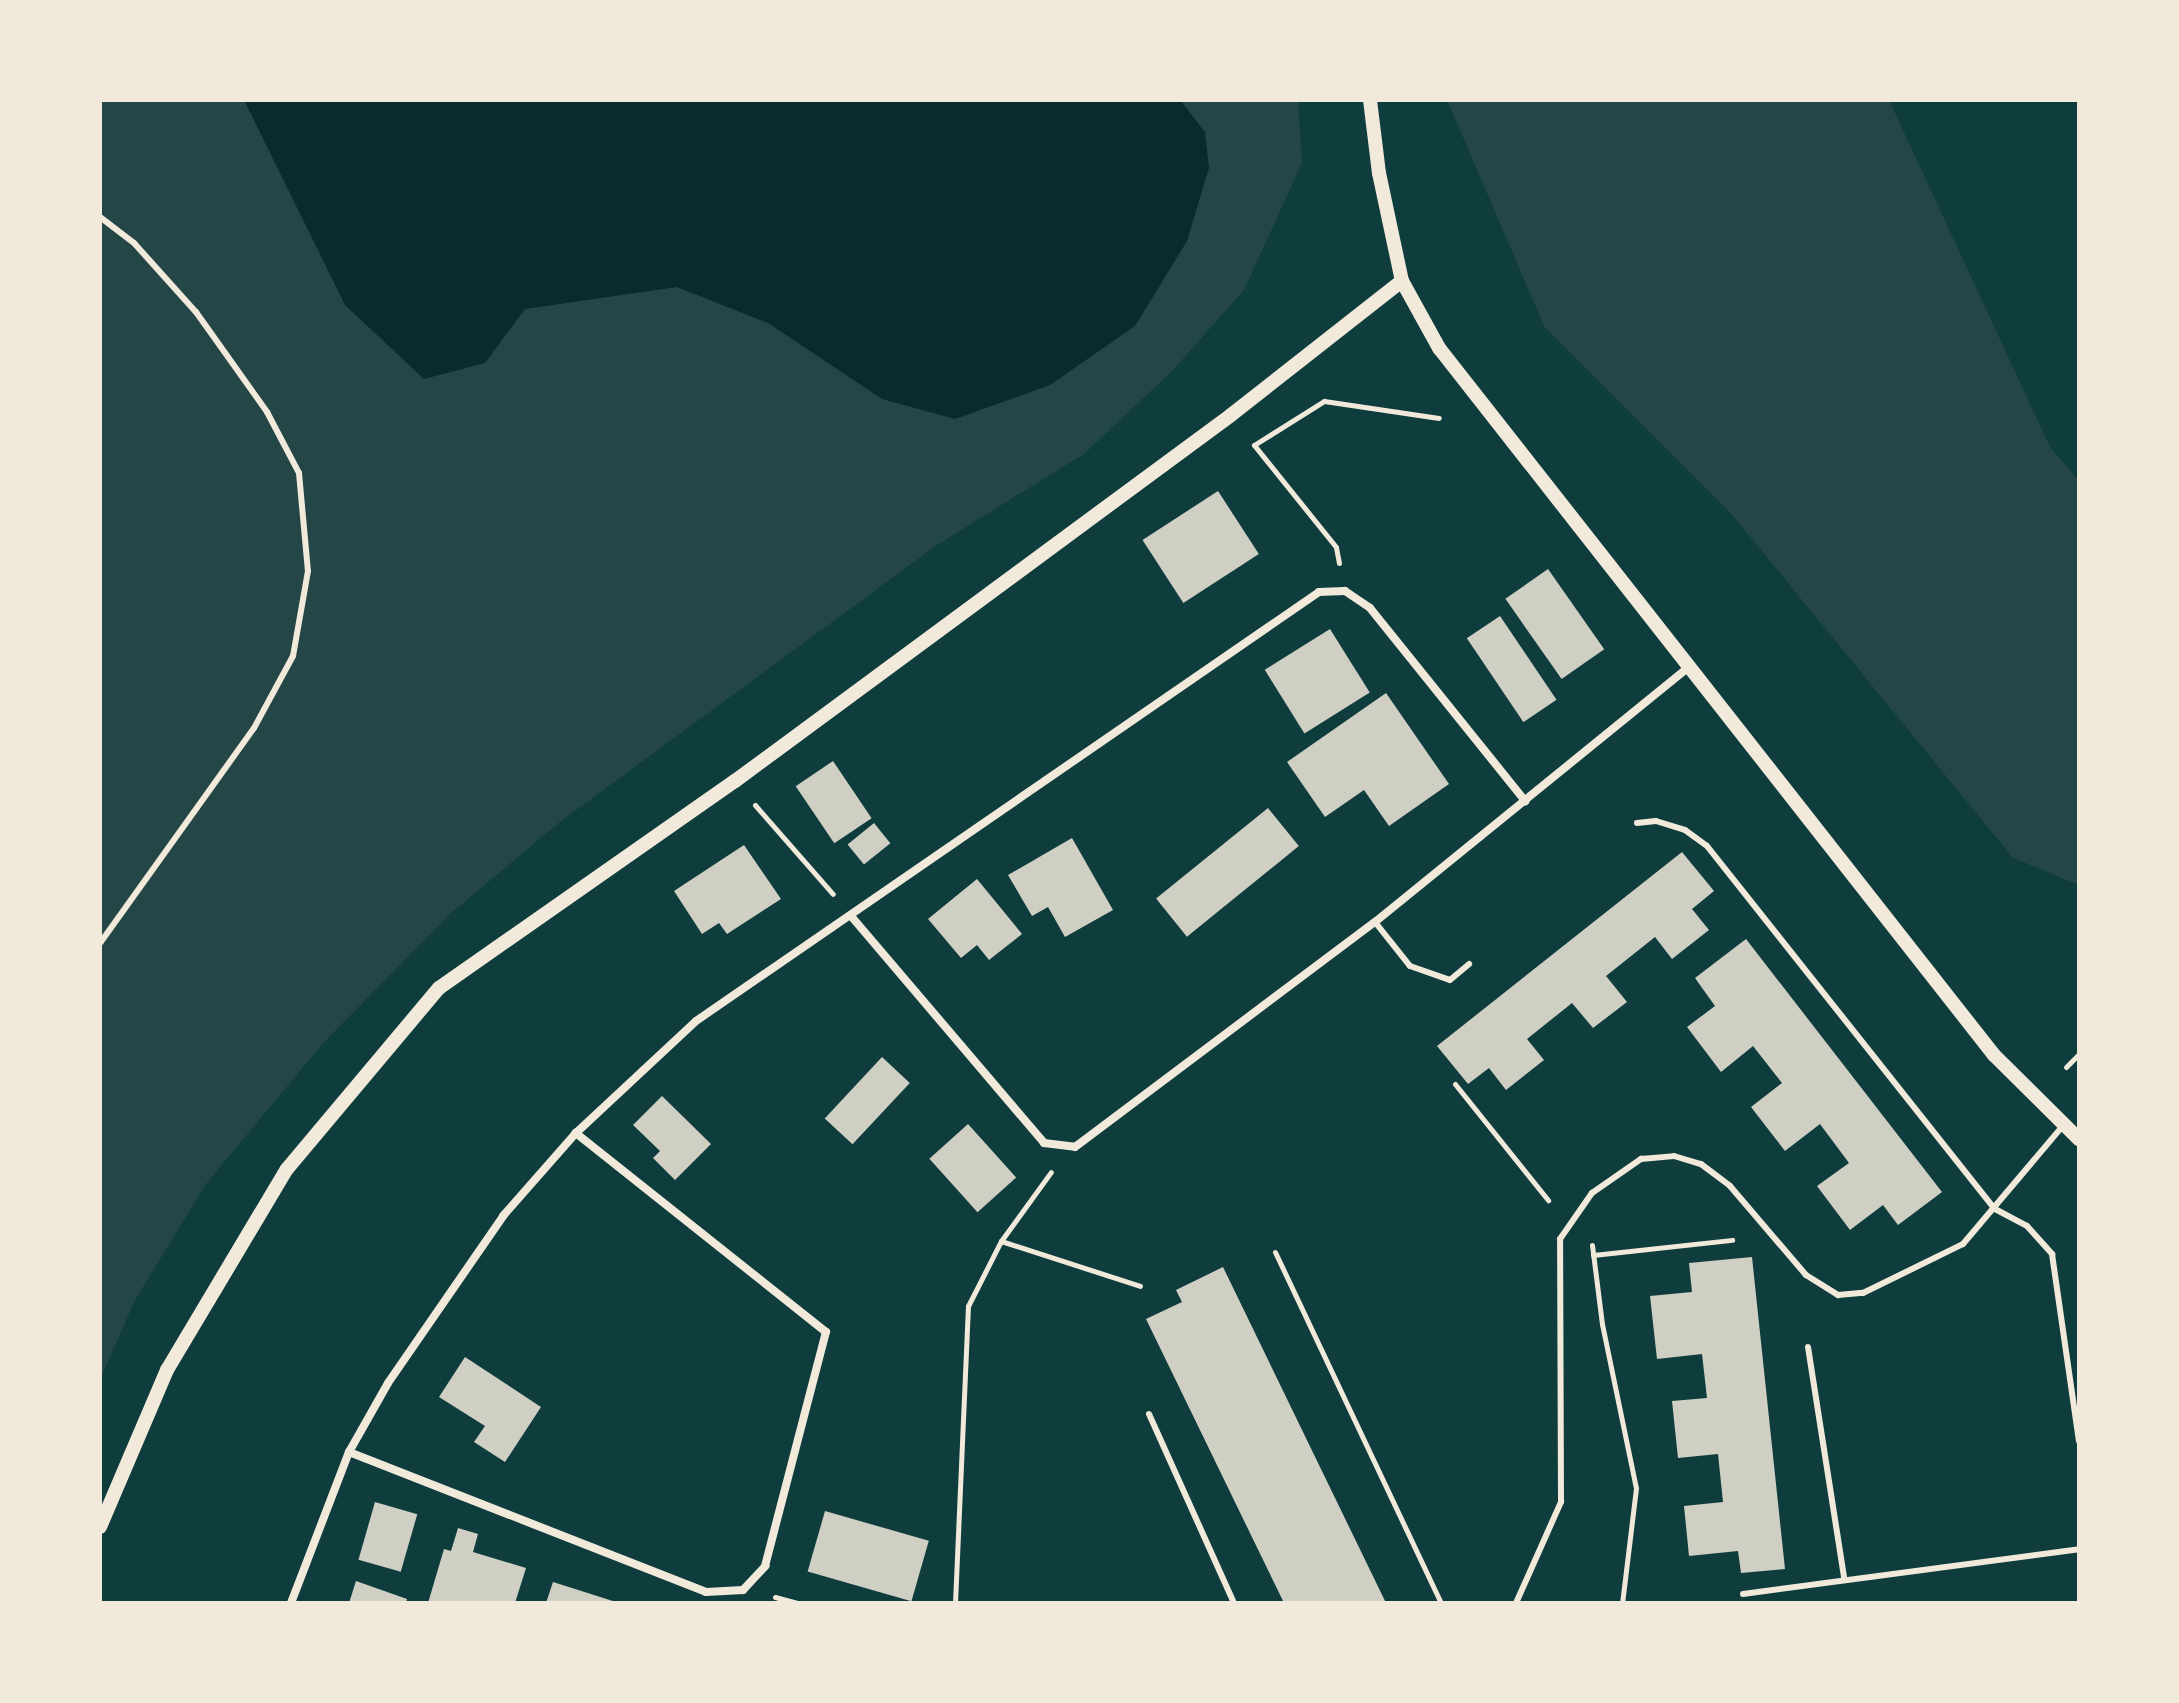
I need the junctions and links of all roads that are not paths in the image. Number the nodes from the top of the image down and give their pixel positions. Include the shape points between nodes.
1 (1370, 100) edge
2 (100, 217) edge
3 (1402, 281) junction
4 (1689, 667) junction
5 (1525, 801) junction
6 (1637, 823) dead end
7 (851, 916) junction
8 (1375, 922) junction
9 (100, 943) edge
10 (1469, 964) dead end
11 (2062, 1127) junction
12 (576, 1133) junction
13 (2079, 1139) edge
14 (1995, 1209) junction
15 (1808, 1347) dead end
16 (1149, 1414) dead end
17 (2079, 1441) edge
18 (349, 1452) junction
19 (104, 1500) edge
20 (100, 1527) edge
21 (2079, 1549) edge
22 (1844, 1578) junction
23 (1743, 1594) dead end
24 (291, 1603) edge
25 (1234, 1603) edge
26 (1516, 1603) edge

1 - 3 street
2 - 9 lane via 134,243 196,312 267,412 299,473 308,571 293,656 254,728
3 - 4 street via 1439,348
3 - 19 street via 1231,415 735,781 439,988 287,1169 167,1370
4 - 5 street
4 - 11 street via 1994,1055
5 - 7 street via 1370,608 1345,591 1319,592
5 - 8 street
6 - 14 lane via 1656,821 1685,830 1707,846
7 - 8 street via 1044,1143 1059,1149 1075,1147
7 - 12 street via 696,1021
8 - 10 lane via 1410,966 1450,980
11 - 13 street
11 - 14 lane
12 - 18 street via 503,1216 388,1383
12 - 18 street via 826,1332 765,1566 743,1590 706,1592
14 - 17 lane via 2027,1226 2052,1254
14 - 26 lane via 1963,1244 1863,1293 1838,1295 1806,1275 1730,1186 1701,1164 1674,1156 1641,1159 1592,1193 1560,1239 1561,1502
15 - 22 lane
16 - 25 lane
18 - 24 street
19 - 20 street
21 - 22 lane
22 - 23 lane

